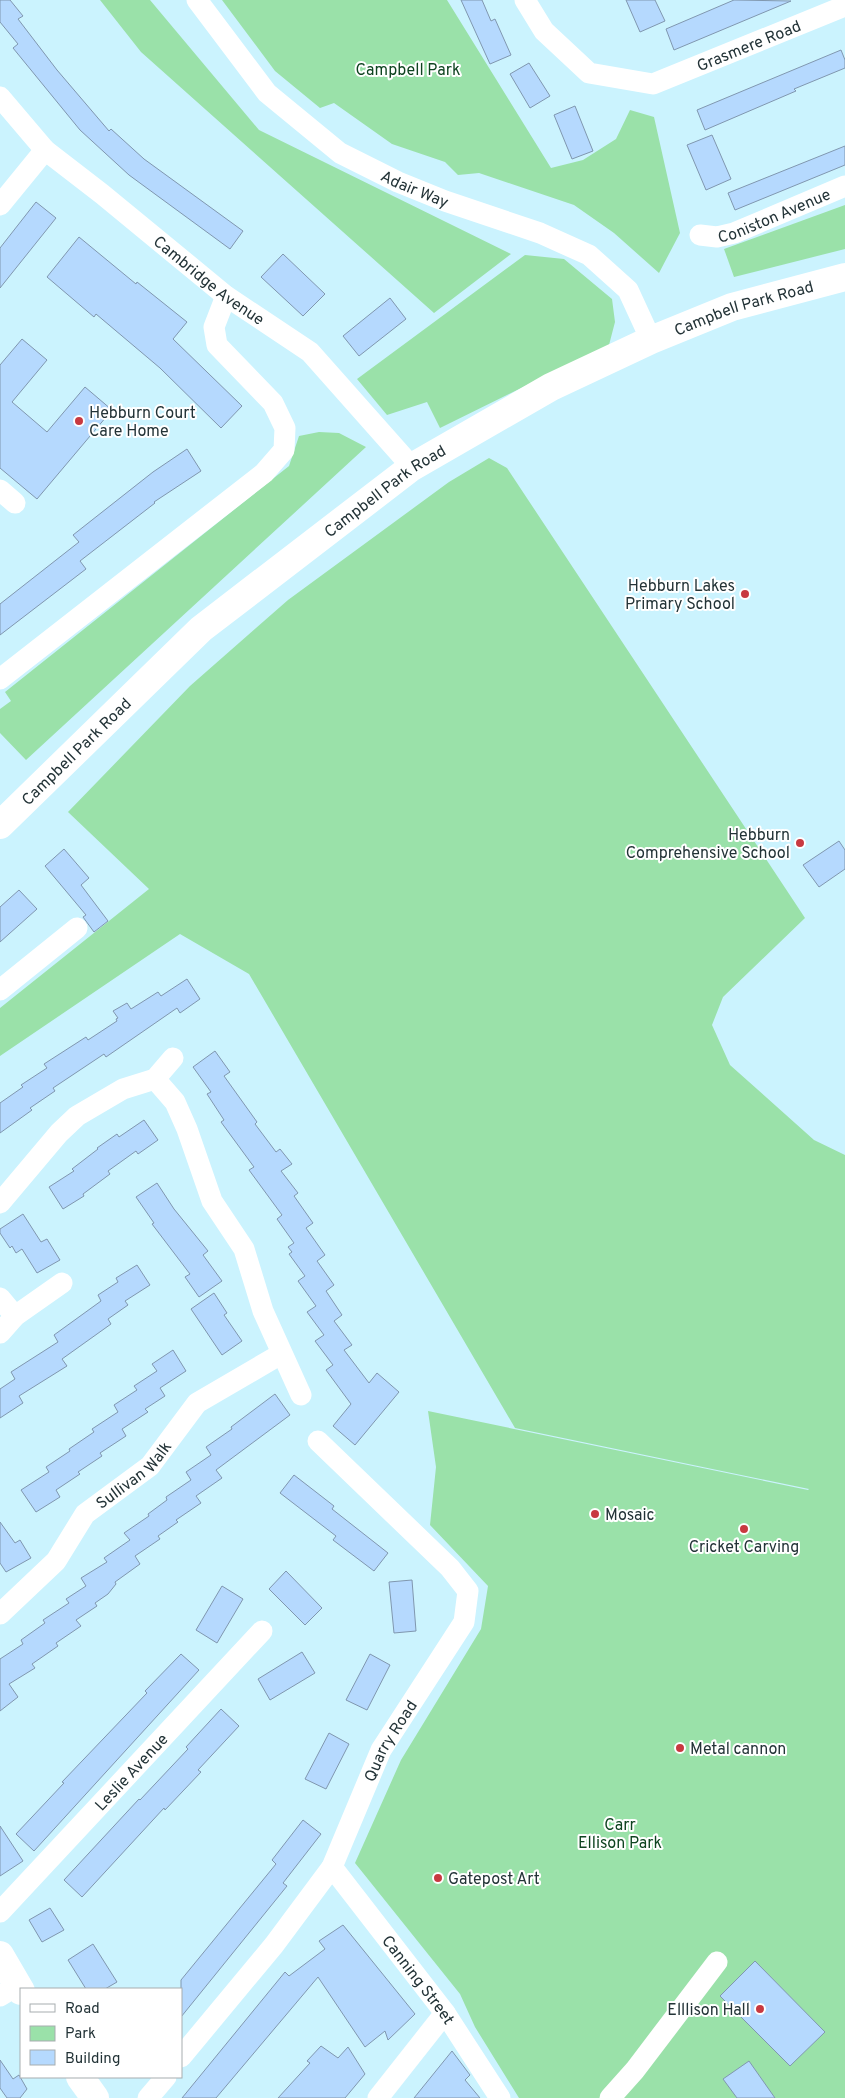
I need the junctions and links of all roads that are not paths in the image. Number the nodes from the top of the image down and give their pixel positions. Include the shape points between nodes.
1 (198, 0) edge
2 (525, 0) edge
3 (845, 6) edge
4 (0, 97) edge
5 (45, 150) junction
6 (845, 186) edge
7 (0, 205) edge
8 (700, 235) dead end
9 (845, 277) edge
10 (226, 296) junction
11 (651, 340) junction
12 (412, 467) junction
13 (0, 679) edge
14 (0, 825) edge
15 (77, 928) dead end
16 (0, 990) edge
17 (173, 1058) dead end
18 (155, 1079) junction
19 (0, 1203) edge
20 (62, 1283) dead end
21 (0, 1298) edge
22 (15, 1316) junction
23 (0, 1333) edge
24 (281, 1354) junction
25 (300, 1395) dead end
26 (318, 1441) dead end
27 (0, 1614) edge
28 (262, 1631) dead end
29 (332, 1867) junction
30 (0, 1912) edge
31 (0, 1955) edge
32 (717, 1962) dead end
33 (13, 1991) edge
34 (445, 2014) junction
35 (182, 2057) edge
36 (81, 2078) edge
37 (165, 2078) edge
38 (95, 2098) edge
39 (148, 2098) edge
40 (378, 2098) edge
41 (500, 2098) edge
42 (610, 2098) edge

1 - 11 street, Adair Way via 267,93 340,154 438,198 540,233 589,255 628,290
2 - 3 street, Grasmere Road via 544,31 589,73 652,84
4 - 5 street, Cambridge Avenue
5 - 7 street
5 - 10 street, Cambridge Avenue
6 - 8 street, Coniston Avenue via 734,233 717,237
9 - 11 street, Campbell Park Road via 732,307
10 - 12 street, Cambridge Avenue via 310,352
10 - 13 street via 214,327 217,345 273,403 285,428 284,450 264,473
11 - 12 street, Campbell Park Road via 551,387
12 - 14 street, Campbell Park Road via 201,630
15 - 16 street
17 - 18 street
18 - 19 street via 123,1089 77,1116
18 - 24 street via 175,1102 212,1201 244,1249 263,1311
20 - 22 street
21 - 22 street
22 - 23 street
24 - 25 street
24 - 27 street, Sullivan Walk via 197,1403 150,1466 85,1514 56,1561
26 - 29 street, Quarry Road via 450,1568 468,1591 464,1622 381,1750
28 - 30 street, Leslie Avenue
29 - 34 street, Canning Street
29 - 35 street, Quarry Road via 274,1945
31 - 33 street
32 - 42 street
34 - 40 street
34 - 41 street, Canning Street
36 - 38 street
37 - 39 street

